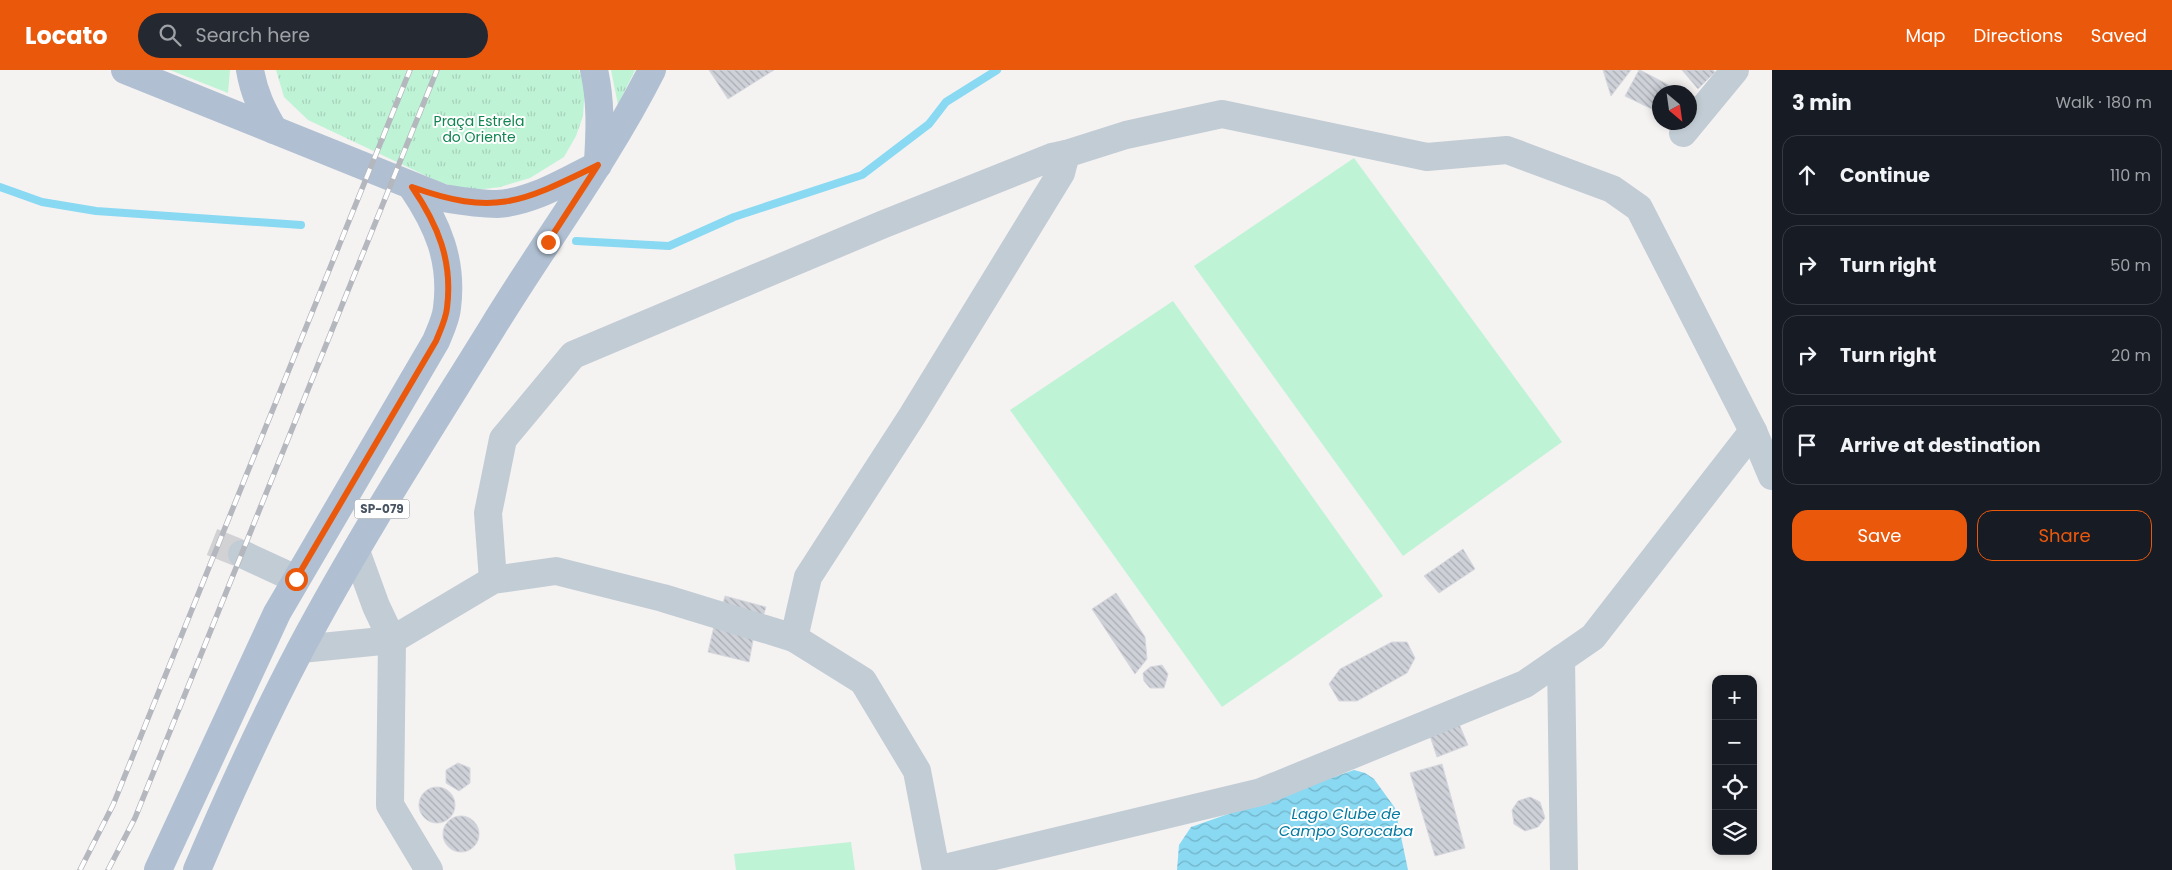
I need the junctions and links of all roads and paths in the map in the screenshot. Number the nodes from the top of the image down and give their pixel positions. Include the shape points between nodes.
1 (125, 70) edge
2 (250, 70) edge
3 (594, 70) edge
4 (652, 70) edge
5 (1736, 70) edge
6 (274, 130) junction
7 (1684, 133) dead end
8 (1066, 154) junction
9 (598, 165) junction
10 (412, 187) junction
11 (1753, 431) junction
12 (1772, 476) edge
13 (356, 551) junction
14 (242, 554) tunnel mouth
15 (296, 579) junction
16 (494, 580) junction
17 (794, 638) junction
18 (392, 640) junction
19 (301, 649) junction
20 (1561, 659) junction
21 (158, 870) edge
22 (196, 870) edge
23 (429, 870) edge
24 (936, 870) edge
25 (1564, 870) edge

1 - 6 main road
2 - 6 main road via 261,109
3 - 9 main road, SP-079 via 601,114
4 - 9 main road
5 - 7 street
6 - 10 main road
8 - 11 street via 1126,135 1222,114 1427,157 1506,150 1612,189 1639,208
8 - 16 street via 884,224 573,355 503,438 488,513
8 - 17 street via 1061,172 912,416 808,577
9 - 10 main road via 543,192 498,204 443,198
9 - 13 main road, SP-079 via 492,328
10 - 15 main road, SP-079 via 428,211 445,252 447,309 436,341
11 - 12 street
11 - 20 street via 1593,637
13 - 18 street
13 - 19 main road, SP-079
14 - 15 street
15 - 21 main road, SP-079 via 277,613
16 - 17 street via 556,571 662,598
16 - 18 street
17 - 24 street via 863,681 917,770
18 - 19 street
18 - 23 street via 390,805
19 - 22 main road, SP-079
20 - 24 street via 1525,684 1261,792
20 - 25 street

